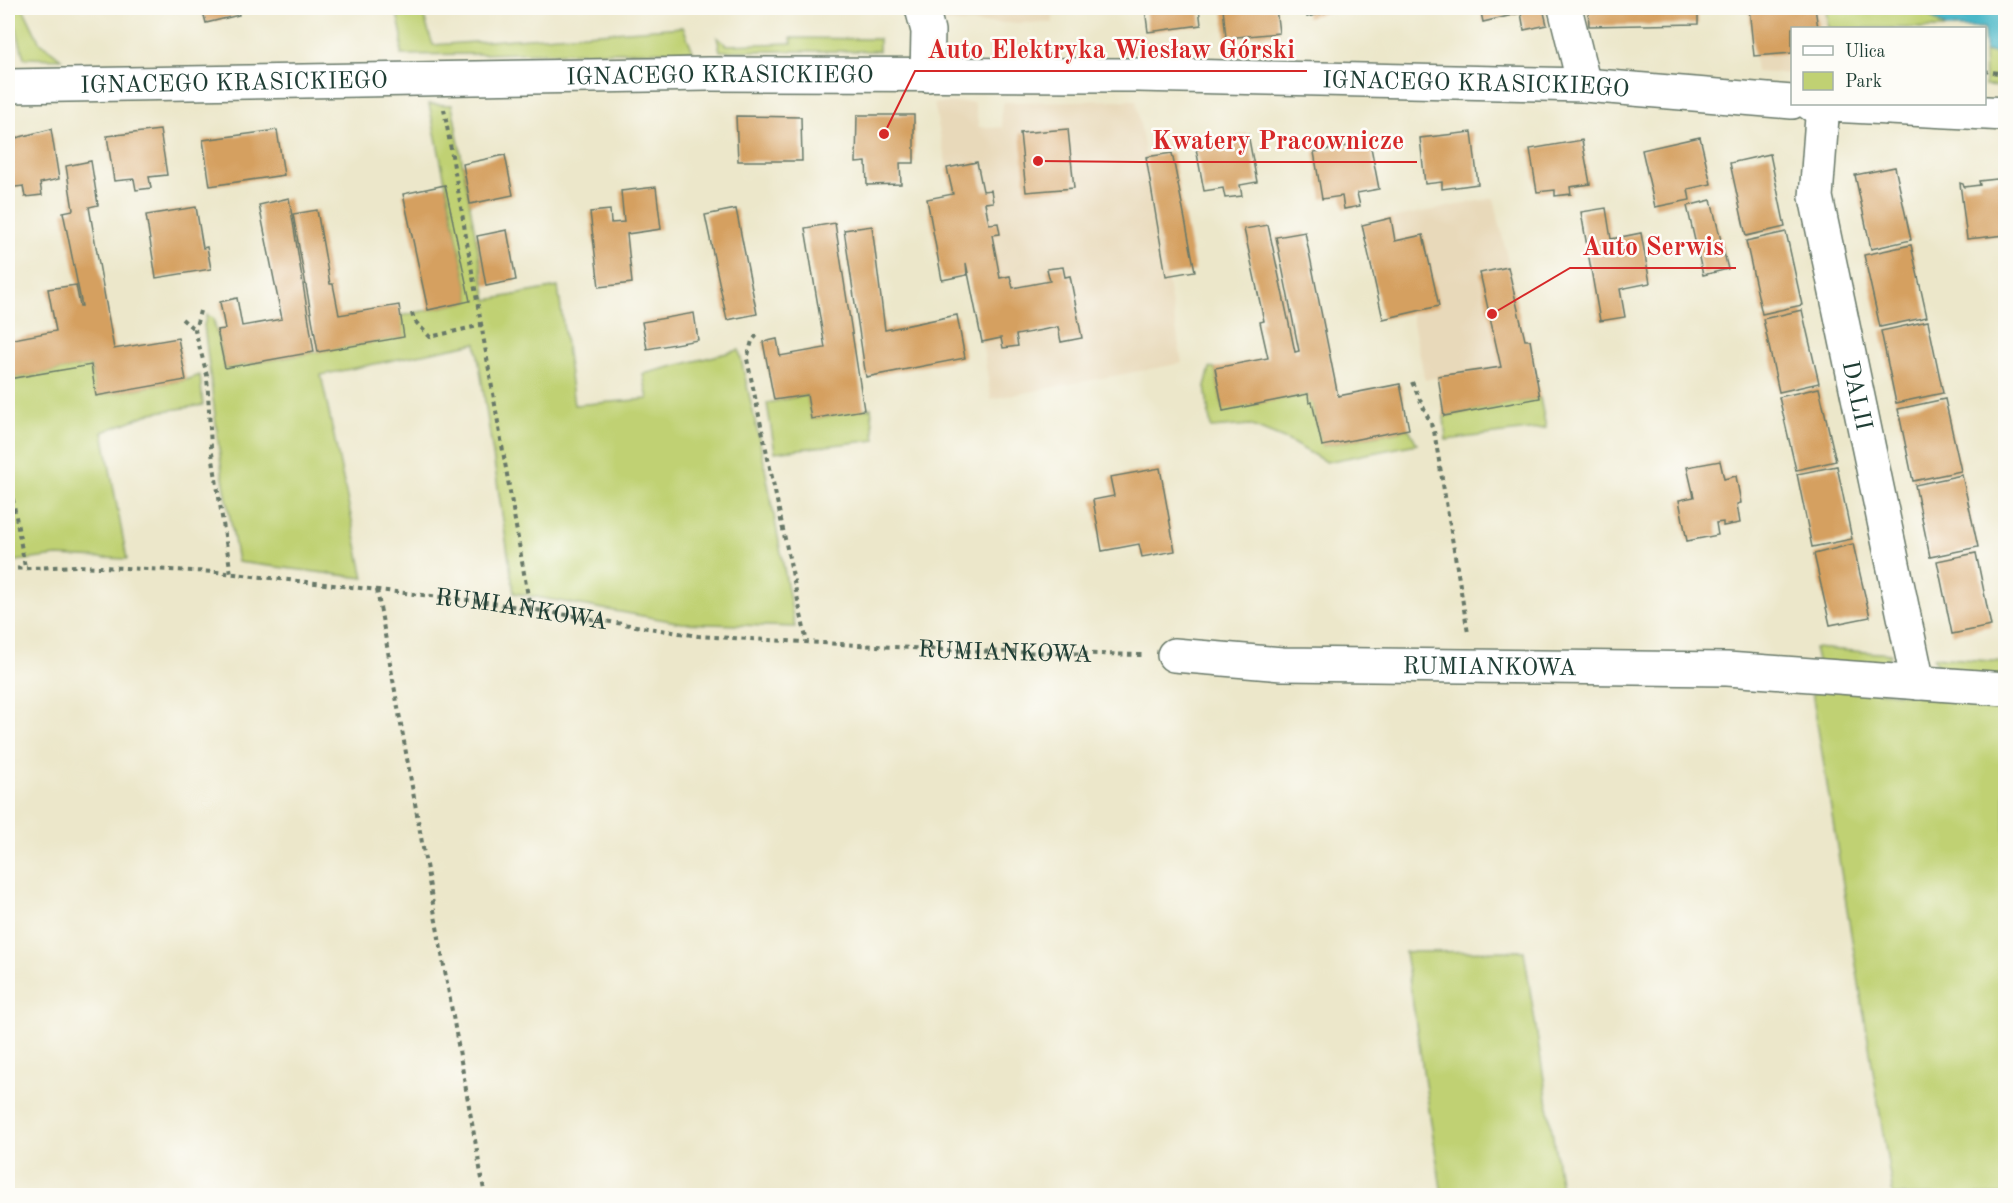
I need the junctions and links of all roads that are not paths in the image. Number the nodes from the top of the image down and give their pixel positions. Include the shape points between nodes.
1 (922, 8) edge
2 (1565, 8) edge
3 (927, 75) junction
4 (1584, 85) junction
5 (8, 86) edge
6 (1791, 102) edge
7 (1809, 105) edge
8 (1845, 105) edge
9 (2006, 114) edge
10 (1174, 655) road end
11 (1918, 683) junction
12 (2006, 689) edge

1 - 3 street via 928,31
2 - 4 street
3 - 4 street, IGNACEGO KRASICKIEGO
3 - 5 street, IGNACEGO KRASICKIEGO
4 - 6 street, IGNACEGO KRASICKIEGO
7 - 11 street, DALII via 1816,197
8 - 9 street, IGNACEGO KRASICKIEGO
10 - 11 street, RUMIANKOWA via 1282,664 1727,669
11 - 12 street, RUMIANKOWA

